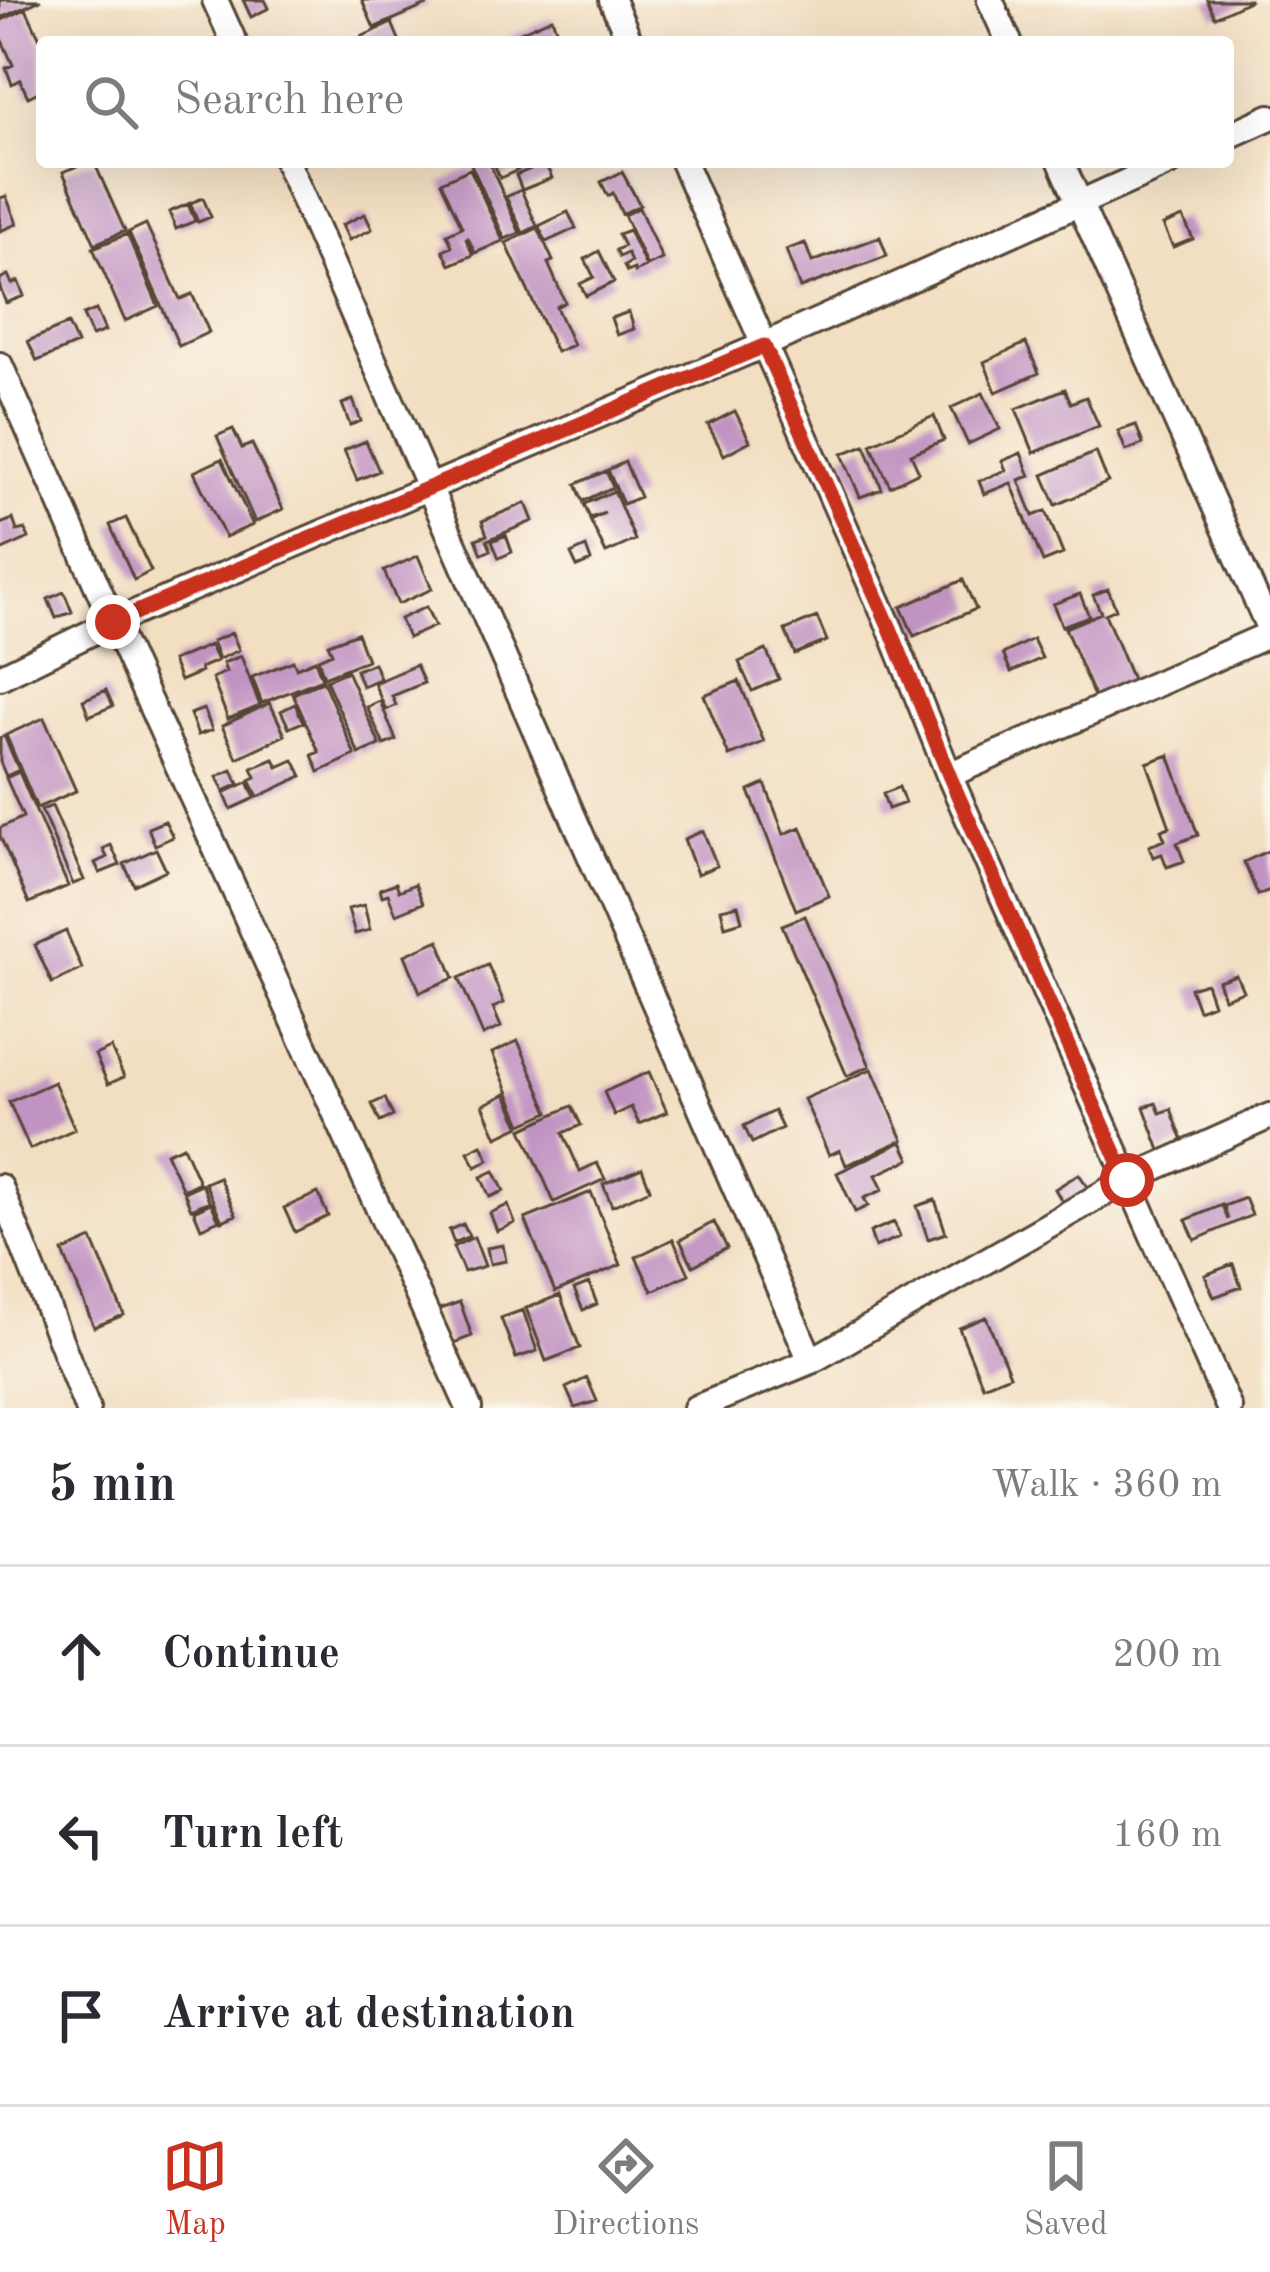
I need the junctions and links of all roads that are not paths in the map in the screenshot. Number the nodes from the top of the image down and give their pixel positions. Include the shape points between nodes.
1 (215, 0) edge
2 (612, 0) edge
3 (990, 0) edge
4 (231, 36) edge
5 (627, 36) edge
6 (1006, 36) edge
7 (1270, 117) edge
8 (1234, 133) edge
9 (290, 168) edge
10 (686, 168) edge
11 (1064, 168) edge
12 (1158, 168) edge
13 (1080, 203) junction
14 (764, 346) junction
15 (0, 365) edge
16 (430, 488) junction
17 (113, 622) junction
18 (1270, 632) edge
19 (0, 676) edge
20 (949, 775) junction
21 (1270, 1117) edge
22 (1127, 1180) junction
23 (0, 1187) edge
24 (811, 1361) junction
25 (87, 1408) edge
26 (469, 1408) edge
27 (696, 1408) edge
28 (1229, 1408) edge

1 - 4 street
2 - 5 street
3 - 6 street
7 - 8 street
9 - 16 street
10 - 14 street
11 - 13 street
12 - 13 street
13 - 14 street
13 - 18 street
14 - 16 street
14 - 20 street
15 - 17 street
16 - 17 street
16 - 24 street
17 - 19 street
17 - 26 street
18 - 20 street
20 - 22 street
21 - 22 street
22 - 24 street
22 - 28 street
23 - 25 street
24 - 27 street

